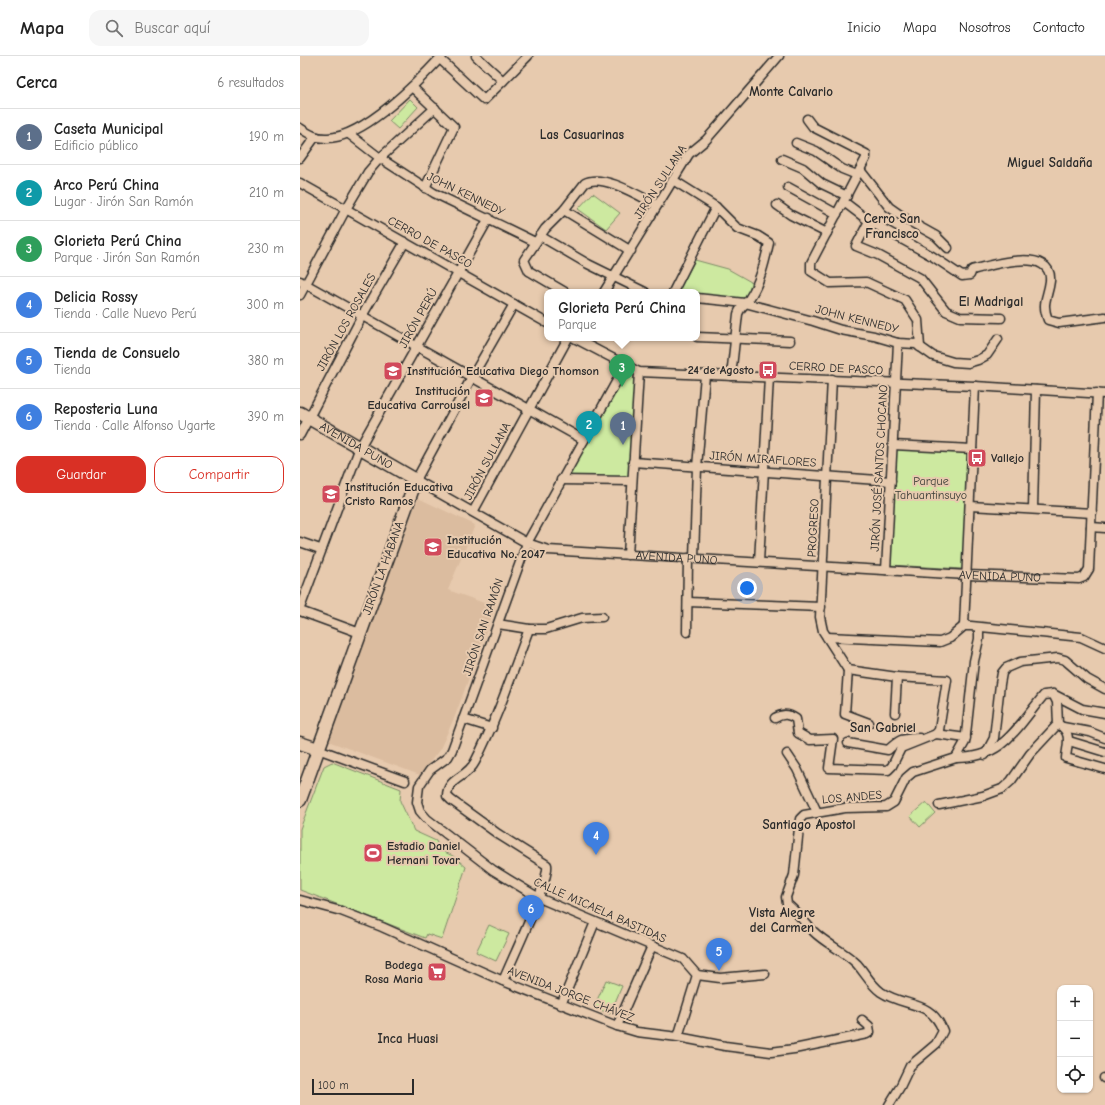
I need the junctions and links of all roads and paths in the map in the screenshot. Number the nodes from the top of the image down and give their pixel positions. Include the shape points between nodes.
1 (476, 56) edge
2 (528, 56) edge
3 (779, 56) edge
4 (441, 58) edge
5 (520, 59) edge
6 (503, 81) junction
7 (412, 87) junction
8 (435, 108) junction
9 (807, 119) dead end
10 (300, 128) edge
11 (349, 134) junction
12 (315, 137) junction
13 (796, 143) dead end
14 (300, 158) edge
15 (380, 158) junction
16 (782, 159) dead end
17 (859, 172) junction
18 (673, 180) junction
19 (300, 183) edge
20 (788, 187) dead end
21 (425, 188) junction
22 (846, 199) junction
23 (657, 205) junction
24 (777, 205) dead end
25 (716, 207) junction
26 (346, 208) junction
27 (564, 210) junction
28 (837, 214) junction
29 (489, 218) junction
30 (869, 221) junction
31 (827, 233) junction
32 (538, 239) junction
33 (405, 242) junction
34 (948, 248) dead end
35 (631, 251) junction
36 (457, 272) junction
37 (614, 277) junction
38 (303, 283) edge
39 (560, 289) edge
40 (606, 289) edge
41 (639, 289) edge
42 (675, 289) edge
43 (300, 295) edge
44 (700, 298) edge
45 (514, 304) junction
46 (745, 304) junction
47 (362, 316) junction
48 (1105, 317) edge
49 (1001, 318) dead end
50 (544, 321) edge
51 (700, 337) edge
52 (998, 339) dead end
53 (735, 340) junction
54 (566, 341) edge
55 (579, 341) edge
56 (790, 341) dead end
57 (898, 343) junction
58 (416, 346) junction
59 (920, 347) junction
60 (624, 366) junction
61 (639, 372) junction
62 (705, 375) junction
63 (731, 376) junction
64 (472, 377) junction
65 (769, 377) junction
66 (832, 379) junction
67 (895, 384) junction
68 (975, 386) junction
69 (1036, 390) junction
70 (1101, 393) edge
71 (528, 409) junction
72 (304, 415) edge
73 (300, 435) edge
74 (584, 440) junction
75 (893, 445) junction
76 (360, 447) junction
77 (972, 449) junction
78 (633, 462) junction
79 (697, 466) junction
80 (764, 472) junction
81 (827, 476) junction
82 (416, 480) junction
83 (561, 480) junction
84 (632, 481) junction
85 (891, 481) junction
86 (970, 506) junction
87 (1033, 508) junction
88 (473, 512) junction
89 (1092, 512) junction
90 (1091, 527) junction
91 (1105, 528) edge
92 (300, 542) edge
93 (527, 543) junction
94 (320, 549) junction
95 (628, 555) junction
96 (691, 558) junction
97 (759, 562) junction
98 (822, 566) junction
99 (886, 570) junction
100 (967, 575) junction
101 (688, 602) junction
102 (821, 607) junction
103 (300, 608) edge
104 (300, 611) edge
105 (602, 617) dead end
106 (498, 624) junction
107 (964, 626) junction
108 (529, 628) junction
109 (979, 628) junction
110 (687, 632) dead end
111 (360, 633) junction
112 (827, 637) junction
113 (1105, 648) edge
114 (848, 670) junction
115 (898, 677) junction
116 (1105, 690) edge
117 (1053, 694) junction
118 (895, 713) dead end
119 (1105, 713) edge
120 (775, 718) dead end
121 (464, 719) junction
122 (868, 723) dead end
123 (1060, 724) junction
124 (492, 728) junction
125 (933, 736) junction
126 (966, 738) junction
127 (1105, 738) edge
128 (1069, 741) junction
129 (300, 743) edge
130 (848, 743) dead end
131 (318, 749) junction
132 (1105, 752) edge
133 (787, 754) dead end
134 (985, 755) junction
135 (956, 758) junction
136 (1105, 769) edge
137 (406, 781) dead end
138 (419, 786) joint
139 (300, 800) edge
140 (939, 805) dead end
141 (817, 812) junction
142 (539, 898) junction
143 (300, 900) edge
144 (595, 922) junction
145 (652, 946) junction
146 (765, 974) dead end
147 (697, 975) junction
148 (502, 981) junction
149 (561, 1005) junction
150 (862, 1020) dead end
151 (617, 1026) junction
152 (678, 1036) junction
153 (889, 1105) edge

1 - 6 street
2 - 5 street
3 - 18 street, JIRÓN SULLANA via 706,140 689,154
4 - 6 street via 484,100
4 - 7 street
5 - 6 street
7 - 8 street
7 - 11 street
8 - 15 street
8 - 21 street via 454,127
9 - 17 street via 813,127 864,152 866,158
10 - 12 street
11 - 12 street via 327,139
11 - 15 street, JOHN KENNEDY
12 - 14 street
13 - 17 street via 816,151 842,169
15 - 21 street, JOHN KENNEDY
15 - 26 street via 357,188
16 - 22 street via 803,168
17 - 22 street
17 - 34 street via 889,207 936,236
18 - 23 street, JIRÓN SULLANA
18 - 25 street
19 - 26 street, CERRO DE PASCO
20 - 28 street
21 - 29 street, JOHN KENNEDY
22 - 28 street
22 - 30 street
23 - 27 street via 616,185 589,180 580,187
23 - 35 street, JIRÓN SULLANA
24 - 31 street
25 - 42 street
25 - 46 street via 737,228 769,243 756,285
26 - 33 street, CERRO DE PASCO
26 - 38 street
27 - 32 street
27 - 35 street
28 - 31 street
29 - 32 street, JOHN KENNEDY
29 - 36 street, JIRÓN PERÚ
30 - 48 street via 962,276 970,275 972,270 998,263 1034,260 1041,262 1050,279 1044,302 1048,320 1059,323
30 - 49 street via 856,246 920,278 946,311 960,317
31 - 59 street via 811,263 812,273 830,283 866,282 905,300 918,320
32 - 37 street, JOHN KENNEDY
32 - 39 street via 524,260 525,266
33 - 36 street, CERRO DE PASCO
33 - 47 street, JIRÓN LOS ROSALES
35 - 37 street, JIRÓN SULLANA
36 - 45 street, CERRO DE PASCO
36 - 58 street, JIRÓN PERÚ
37 - 40 street, JIRÓN SULLANA
37 - 41 street, JOHN KENNEDY
38 - 43 street
38 - 47 street
44 - 46 street, JOHN KENNEDY
45 - 50 street, CERRO DE PASCO
45 - 64 street, JIRÓN LA HABANA
46 - 53 street via 738,314
46 - 57 street, JOHN KENNEDY
47 - 58 street
47 - 72 street, JIRÓN LOS ROSALES
51 - 53 street
52 - 59 street, JOHN KENNEDY via 987,355 968,363 943,360
53 - 56 street
53 - 63 street
54 - 71 street, JIRÓN SULLANA
55 - 60 street, CERRO DE PASCO
57 - 59 street, JOHN KENNEDY
57 - 67 street, JIRÓN JOSÉ SANTOS CHOCANO
58 - 64 street
58 - 76 street, JIRÓN PERÚ
60 - 61 street, CERRO DE PASCO
60 - 74 street, JIRÓN SAN RAMÓN
61 - 62 street, CERRO DE PASCO
61 - 78 street
62 - 63 street, CERRO DE PASCO
62 - 79 street
63 - 65 street, CERRO DE PASCO
64 - 71 street
64 - 82 street, JIRÓN LA HABANA
65 - 66 street, CERRO DE PASCO
65 - 80 street
66 - 67 street, CERRO DE PASCO
66 - 81 street, PROGRESO
67 - 68 street, CERRO DE PASCO
67 - 75 street, JIRÓN JOSÉ SANTOS CHOCANO
68 - 69 street, CERRO DE PASCO
68 - 77 street
69 - 70 street, CERRO DE PASCO
69 - 87 street
70 - 89 street
71 - 74 street
71 - 88 street, JIRÓN SULLANA
72 - 73 street, JIRÓN LOS ROSALES
72 - 76 street, AVENIDA PUNO
74 - 83 street, JIRÓN SAN RAMÓN
75 - 77 street
75 - 85 street, JIRÓN JOSÉ SANTOS CHOCANO
76 - 82 street, AVENIDA PUNO
76 - 94 street, JIRÓN PERÚ
77 - 86 street
78 - 79 street, JIRÓN MIRAFLORES
78 - 84 street
79 - 80 street, JIRÓN MIRAFLORES
79 - 96 street
80 - 81 street, JIRÓN MIRAFLORES
80 - 97 street
81 - 85 street, JIRÓN MIRAFLORES
81 - 98 street, PROGRESO
82 - 88 street, AVENIDA PUNO
82 - 111 street, JIRÓN LA HABANA
83 - 84 street
83 - 93 street, JIRÓN SAN RAMÓN
84 - 95 street
85 - 99 street, JIRÓN JOSÉ SANTOS CHOCANO
86 - 87 street
86 - 100 street
87 - 89 street
88 - 93 street, AVENIDA PUNO
89 - 90 street
90 - 91 street
90 - 100 street, AVENIDA PUNO via 1087,574 1084,577
92 - 94 street
93 - 95 street, AVENIDA PUNO via 548,550
93 - 106 street, JIRÓN SAN RAMÓN
94 - 103 street, JIRÓN PERÚ
95 - 96 street, AVENIDA PUNO
96 - 97 street, AVENIDA PUNO
96 - 101 street
97 - 98 street, AVENIDA PUNO
98 - 99 street, AVENIDA PUNO
98 - 102 street, PROGRESO
99 - 100 street, AVENIDA PUNO
100 - 107 street
101 - 102 street
101 - 110 street
102 - 112 street, PROGRESO via 821,626
104 - 111 street
105 - 108 street via 582,618 546,629
106 - 108 street
106 - 121 street, JIRÓN SAN RAMÓN
107 - 109 street
107 - 112 street via 950,638 940,642
108 - 124 street
109 - 113 street via 1081,637
109 - 126 street
111 - 131 street, JIRÓN LA HABANA
112 - 114 street, PROGRESO
114 - 115 street
114 - 122 street via 845,714
115 - 118 street
115 - 125 street via 947,680 939,730
116 - 134 street via 1065,660 1058,658 1012,665 1002,673 994,738
117 - 119 street via 1082,708
117 - 123 street via 1057,702
117 - 134 street via 1044,695 1003,744
120 - 125 street via 780,714 789,714 796,719 798,733 810,740 833,739 829,768 883,771 891,768 901,748
121 - 124 street
121 - 138 street, JIRÓN SAN RAMÓN via 448,757 430,770
123 - 127 street
123 - 128 street via 1068,732
123 - 140 street via 1030,754 1011,781 1002,789 983,796
124 - 142 street via 470,770 455,780 447,790 447,796 498,834 547,865 548,870
125 - 126 street
125 - 130 street via 903,739 894,743 888,750
126 - 135 street
128 - 132 street
128 - 136 street via 1066,758
129 - 131 street
131 - 137 street
131 - 139 street, JIRÓN LA HABANA
133 - 141 street
134 - 135 street, LOS ANDES
135 - 141 street, LOS ANDES via 913,772 906,778 894,802 886,807
138 - 142 street, CALLE MICAELA BASTIDAS via 417,802 427,819 493,870
141 - 153 street, LOS ANDES via 804,815 800,819 794,875 786,897 788,904 813,931 856,964 880,991 934,1014 943,1031 936,1044 910,1066
142 - 144 street, CALLE MICAELA BASTIDAS
142 - 148 street
143 - 148 street, AVENIDA JORGE CHÁVEZ via 341,911 382,927
144 - 145 street, CALLE MICAELA BASTIDAS
144 - 149 street
145 - 147 street, CALLE MICAELA BASTIDAS via 682,959
145 - 151 street
146 - 147 street via 720,978
147 - 152 street
148 - 149 street, AVENIDA JORGE CHÁVEZ
149 - 151 street, AVENIDA JORGE CHÁVEZ
150 - 152 street, AVENIDA JORGE CHÁVEZ via 869,1026 870,1032 867,1034 771,1052
151 - 152 street, AVENIDA JORGE CHÁVEZ via 637,1032

